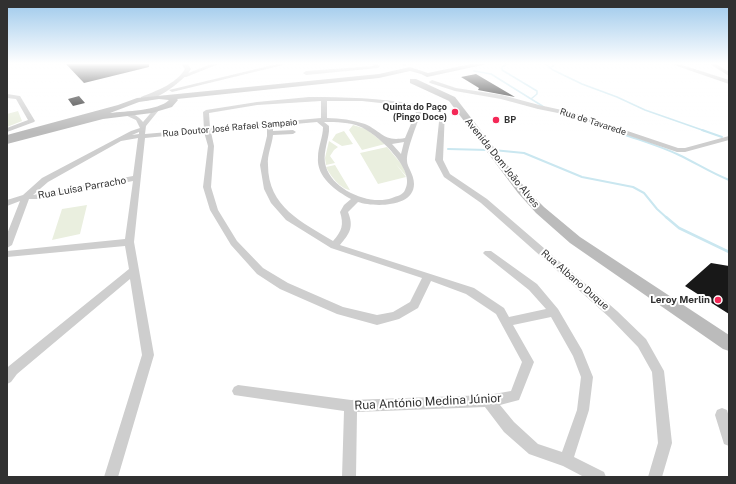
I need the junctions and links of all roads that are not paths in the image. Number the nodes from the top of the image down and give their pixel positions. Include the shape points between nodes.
1 (175, 87) edge
2 (191, 87) edge
3 (290, 87) edge
4 (427, 87) edge
5 (441, 87) edge
6 (448, 87) edge
7 (170, 95) junction
8 (7, 96) edge
9 (144, 99) junction
10 (324, 99) junction
11 (421, 106) junction
12 (157, 109) junction
13 (124, 111) junction
14 (321, 120) junction
15 (270, 124) junction
16 (7, 130) edge
17 (143, 130) junction
18 (207, 130) junction
19 (294, 132) dead end
20 (270, 133) junction
21 (7, 138) edge
22 (729, 138) edge
23 (408, 139) junction
24 (386, 140) junction
25 (7, 142) edge
26 (403, 161) junction
27 (137, 178) junction
28 (26, 197) junction
29 (356, 199) junction
30 (7, 203) edge
31 (129, 242) junction
32 (7, 245) edge
33 (334, 246) junction
34 (488, 253) dead end
35 (7, 254) edge
36 (133, 271) junction
37 (428, 276) junction
38 (554, 312) junction
39 (506, 322) junction
40 (729, 334) edge
41 (729, 344) edge
42 (7, 378) edge
43 (238, 392) dead end
44 (488, 401) junction
45 (350, 406) junction
46 (722, 415) dead end
47 (729, 439) edge
48 (566, 460) junction
49 (111, 477) edge
50 (349, 477) edge
51 (599, 477) edge
52 (655, 477) edge

1 - 7 street
2 - 7 street
3 - 7 main road via 200,97
4 - 41 main road, Avenida Dom João Alves via 452,99 522,191 575,240
5 - 40 main road, Avenida Dom João Alves via 457,98 546,204 588,240
6 - 22 street, Rua de Tavarede via 570,113 677,150
7 - 9 main road
7 - 9 street
7 - 12 main road
8 - 16 street via 18,97 32,120
9 - 13 main road
10 - 11 street via 369,100
10 - 14 street
10 - 18 street via 271,102 206,112
11 - 23 street
11 - 52 street, Rua Albano Duque via 443,111 439,160 447,175 484,201 614,314 642,343 658,371 665,443
12 - 13 main road
12 - 17 street
13 - 17 street via 138,119
13 - 21 main road
13 - 25 main road
14 - 15 street, Rua Doutor José Rafael Sampaio
14 - 24 street, Rua Doutor José Rafael Sampaio via 367,127
14 - 29 street via 326,126 321,163 325,173 333,183
15 - 18 street, Rua Doutor José Rafael Sampaio
15 - 20 street, Rua António Medina Júnior
17 - 18 street, Rua Doutor José Rafael Sampaio
17 - 27 street
17 - 28 street via 133,132 45,180
18 - 37 street via 211,146 207,188 214,210 234,243 260,271 316,301 341,311 377,320 395,316 414,305
19 - 20 street
20 - 33 street, Rua António Medina Júnior via 264,165 268,189 274,201 290,218
23 - 24 street
23 - 26 street
24 - 26 street, Rua Doutor José Rafael Sampaio
26 - 29 street via 409,175 410,187 403,197 389,203 377,204
27 - 28 street, Rua Luísa Parracho via 39,197
27 - 31 street
28 - 30 street
28 - 32 street
29 - 33 street via 344,212 347,225 342,237
31 - 35 street
31 - 36 street
33 - 37 street, Rua António Medina Júnior
34 - 38 street via 532,287
36 - 42 street via 13,370
36 - 49 street via 148,355
37 - 39 street, Rua António Medina Júnior via 470,291 500,311
38 - 39 street
38 - 48 street via 578,354 587,377 583,410
39 - 44 street, Rua António Medina Júnior via 528,362 515,396
43 - 45 street, Rua António Medina Júnior
44 - 45 street, Rua António Medina Júnior
44 - 48 street via 510,428 534,448
45 - 50 street
46 - 47 street
48 - 51 street

